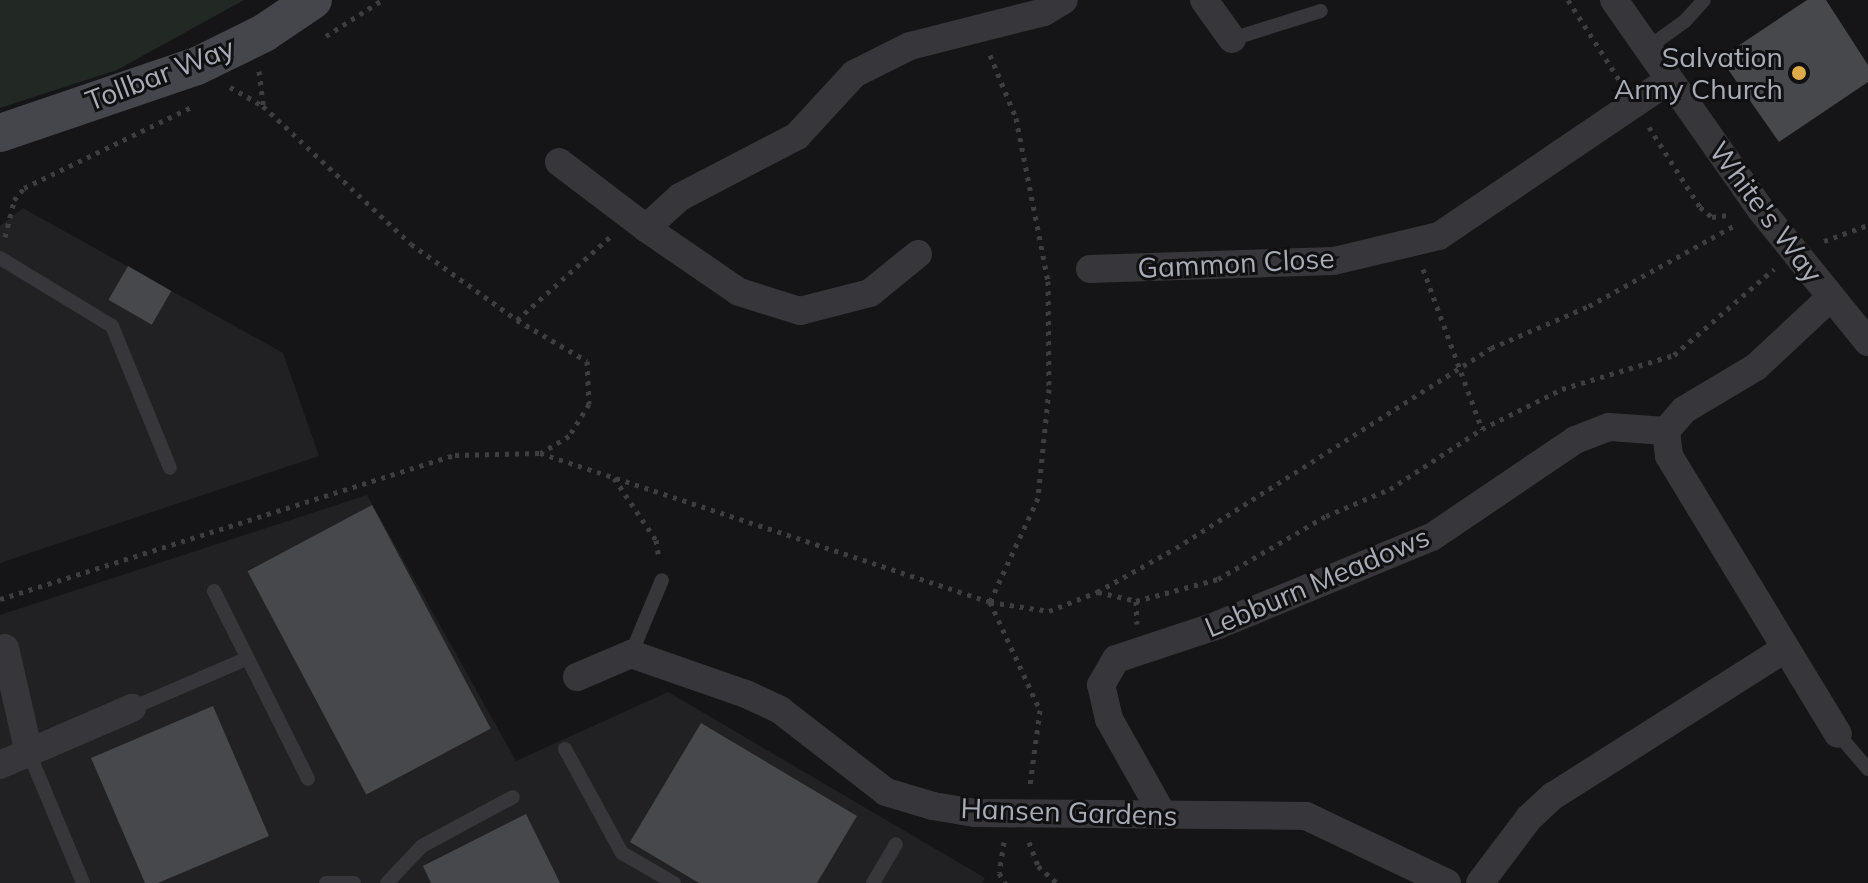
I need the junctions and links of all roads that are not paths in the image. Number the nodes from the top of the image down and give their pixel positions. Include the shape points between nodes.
1 (313, 0) edge
2 (1064, 0) edge
3 (1204, 0) edge
4 (1614, 0) edge
5 (1704, 0) edge
6 (1321, 11) dead end
7 (1232, 39) joint
8 (1646, 49) junction
9 (1668, 81) junction
10 (0, 133) edge
11 (559, 162) dead end
12 (639, 222) junction
13 (918, 254) dead end
14 (0, 258) edge
15 (1090, 269) dead end
16 (1831, 297) junction
17 (1868, 342) edge
18 (1666, 431) junction
19 (170, 468) dead end
20 (662, 580) road end
21 (214, 591) dead end
22 (5, 648) dead end
23 (1785, 649) junction
24 (631, 654) junction
25 (246, 659) junction
26 (577, 677) dead end
27 (132, 708) joint
28 (1838, 734) joint
29 (565, 749) dead end
30 (29, 753) junction
31 (0, 765) edge
32 (1868, 769) edge
33 (308, 779) dead end
34 (513, 797) dead end
35 (1163, 815) junction
36 (896, 844) dead end
37 (83, 883) edge
38 (326, 883) edge
39 (354, 883) edge
40 (387, 883) edge
41 (674, 883) edge
42 (873, 883) edge
43 (1447, 883) edge
44 (1480, 883) edge

1 - 10 main road, Tollbar Way via 264,33 197,66
2 - 12 street via 1044,12 910,46 854,74 797,136
3 - 7 street
4 - 8 street, White's Way
5 - 8 lane
6 - 7 lane
8 - 9 street, White's Way
9 - 15 street, Gammon Close via 1439,236 1334,261
9 - 16 street, White's Way
11 - 12 street
12 - 13 street via 739,292 800,311 870,293
14 - 19 lane via 112,326
16 - 17 street, White's Way
16 - 18 street via 1756,367 1684,410
18 - 23 street via 1669,456
18 - 35 street, Lebburn Meadows via 1609,427 1575,440 1432,537 1218,625 1116,659 1101,685 1109,719
20 - 24 lane
21 - 25 lane
22 - 30 street
23 - 28 street
23 - 44 street via 1553,796 1529,818
24 - 26 street
24 - 35 street, Hansen Gardens via 780,710 886,792 975,813
25 - 27 lane
25 - 33 lane
27 - 30 street
28 - 32 lane
29 - 41 lane via 622,853
30 - 31 street
30 - 37 lane
34 - 40 lane via 422,846
35 - 43 street, Hansen Gardens via 1306,816
36 - 42 lane
38 - 39 lane

